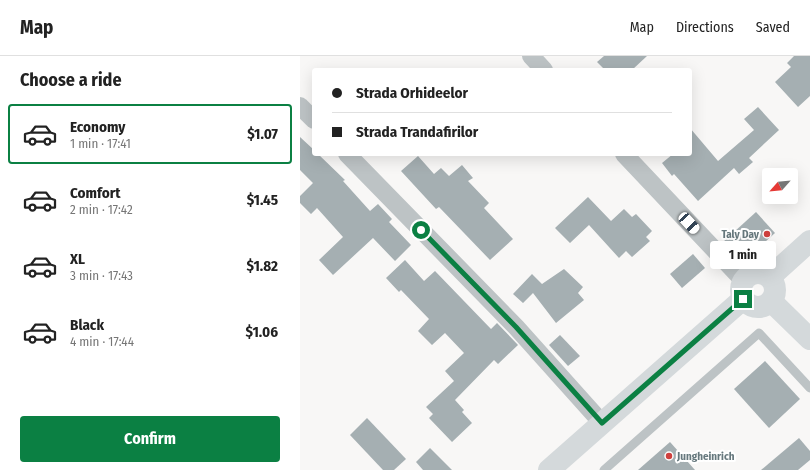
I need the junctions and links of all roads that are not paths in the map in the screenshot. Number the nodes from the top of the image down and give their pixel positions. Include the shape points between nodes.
1 (531, 56) edge
2 (542, 68) edge
3 (300, 106) edge
4 (312, 118) edge
5 (349, 156) edge
6 (626, 156) edge
7 (810, 241) edge
8 (770, 277) junction
9 (743, 289) junction
10 (772, 301) junction
11 (810, 339) edge
12 (810, 388) edge
13 (602, 423) junction
14 (549, 470) edge
15 (604, 470) edge

1 - 2 street
3 - 4 street
5 - 13 street via 516,327
6 - 9 street
7 - 8 main road
8 - 9 main road via 761,272 751,274
8 - 10 main road via 775,286
9 - 10 main road via 751,306 767,305
9 - 13 main road
10 - 11 main road
12 - 15 lane via 759,333
13 - 14 main road

